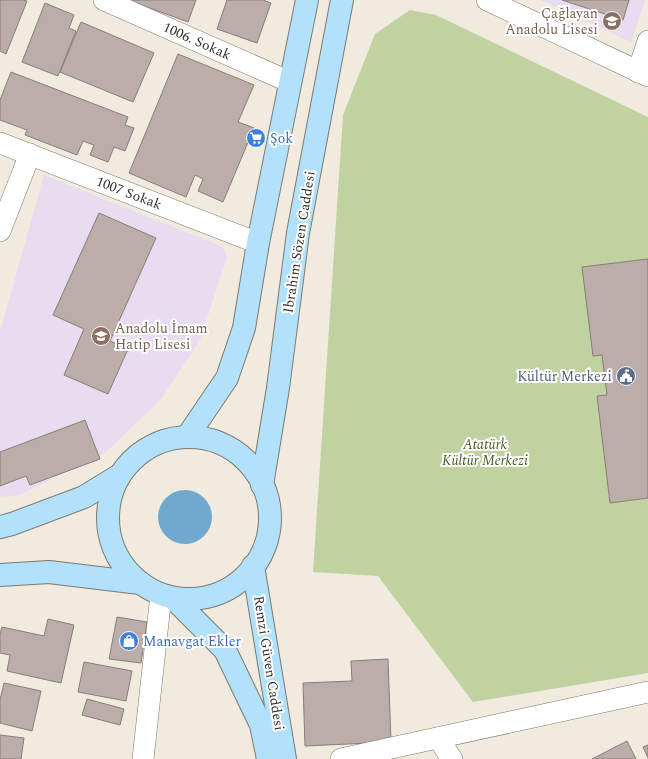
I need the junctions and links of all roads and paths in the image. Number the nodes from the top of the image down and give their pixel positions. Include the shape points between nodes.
1 (104, 0) edge
2 (307, 0) edge
3 (342, 0) edge
4 (487, 0) edge
5 (648, 41) edge
6 (643, 74) edge
7 (290, 82) junction
8 (0, 143) edge
9 (30, 154) junction
10 (0, 231) edge
11 (258, 242) junction
12 (187, 437) junction
13 (120, 475) junction
14 (262, 485) junction
15 (0, 527) edge
16 (254, 566) junction
17 (0, 576) edge
18 (140, 583) junction
19 (167, 596) junction
20 (648, 692) edge
21 (438, 738) junction
22 (143, 759) edge
23 (268, 759) edge
24 (285, 759) edge
25 (341, 759) edge
26 (452, 759) edge

1 - 7 street, 1006. Sokak
2 - 7 main road
3 - 14 main road, Ibrahim Sözen Caddesi via 298,233 278,388
4 - 6 street
5 - 6 street
7 - 11 main road
8 - 9 street, 1007 Sokak
9 - 10 street
9 - 11 street, 1007 Sokak
11 - 12 main road via 244,328 227,378
12 - 13 main road via 161,442 138,455
12 - 14 main road via 206,439 229,448 253,469
13 - 15 main road via 84,497
13 - 18 main road via 110,497 108,521 112,545 123,566
14 - 16 main road via 268,506 269,527 264,548
16 - 19 main road via 239,581 222,592 202,598 181,599
16 - 24 main road, Remzi Güven Caddesi
17 - 18 main road via 49,572
18 - 19 main road
19 - 22 street
19 - 23 main road, Remzi Güven Caddesi via 225,650 261,725
20 - 21 street
21 - 25 street
21 - 26 street

